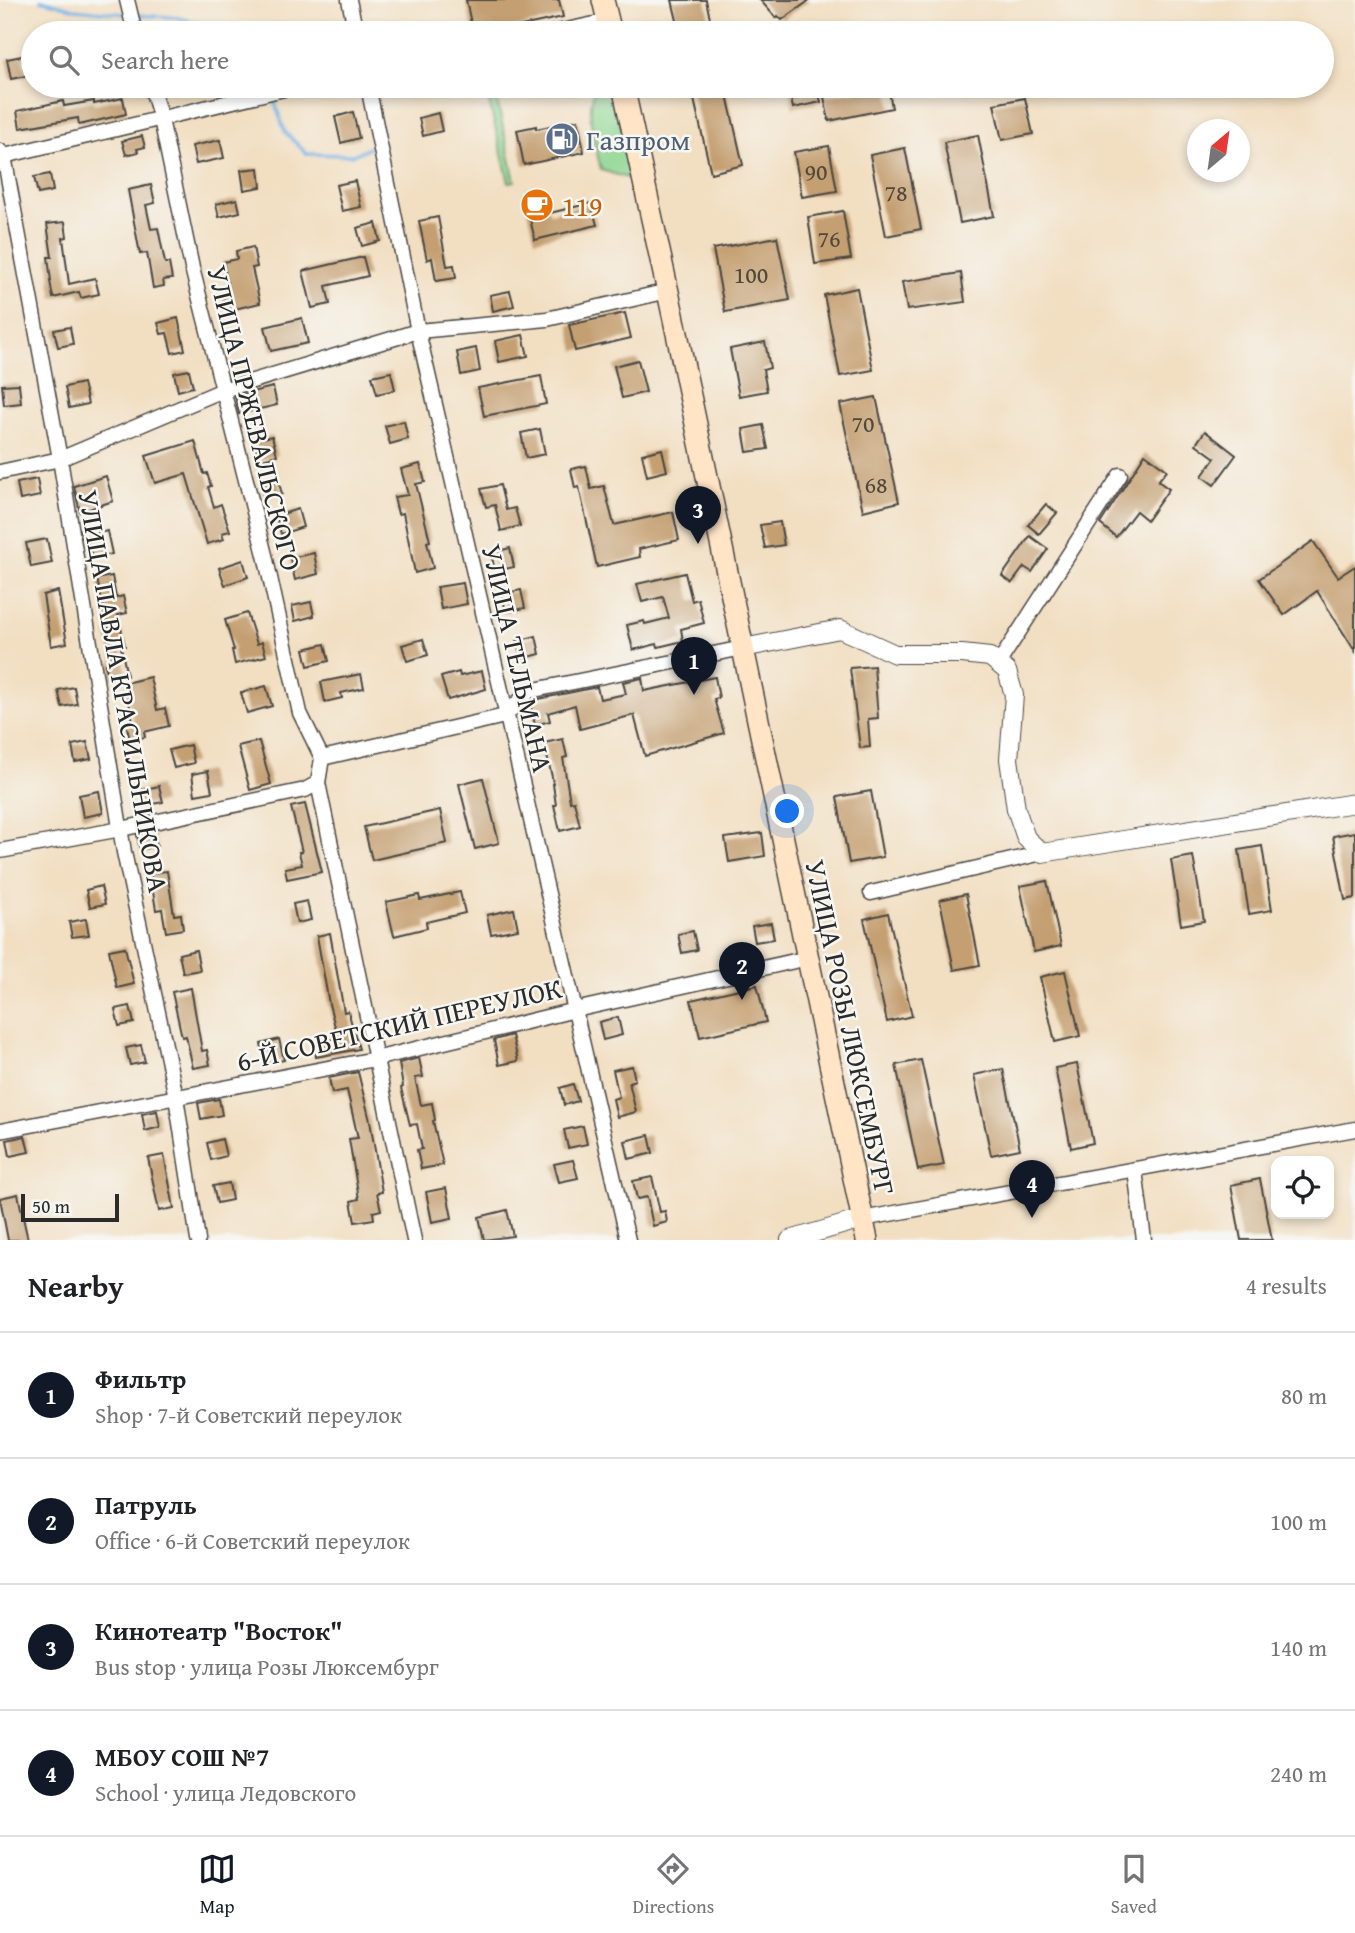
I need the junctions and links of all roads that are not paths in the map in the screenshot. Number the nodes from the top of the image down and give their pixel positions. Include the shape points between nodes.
1 (127, 0) edge
2 (349, 0) edge
3 (132, 21) edge
4 (353, 21) edge
5 (155, 98) edge
6 (246, 98) edge
7 (370, 98) edge
8 (626, 98) edge
9 (161, 119) junction
10 (1, 155) edge
11 (668, 291) junction
12 (418, 331) junction
13 (223, 390) junction
14 (60, 459) junction
15 (0, 472) edge
16 (1120, 475) dead end
17 (743, 648) junction
18 (998, 664) junction
19 (505, 716) junction
20 (322, 758) junction
21 (318, 783) junction
22 (1355, 803) edge
23 (121, 829) junction
24 (0, 851) edge
25 (1042, 853) junction
26 (871, 893) dead end
27 (808, 958) junction
28 (575, 1010) junction
29 (375, 1059) junction
30 (176, 1097) junction
31 (1355, 1129) edge
32 (0, 1131) edge
33 (1135, 1170) junction
34 (864, 1230) edge
35 (198, 1240) edge
36 (414, 1240) edge
37 (628, 1240) edge
38 (790, 1240) edge
39 (1144, 1240) edge

1 - 3 street
2 - 4 street
5 - 9 street, УЛИЦА ПРЖЕВАЛЬСКОГО
6 - 9 street
7 - 12 street, УЛИЦА ТЕЛЬМАНА
8 - 11 main road, УЛИЦА РОЗЫ ЛЮКСЕМБУРГ
9 - 10 street
9 - 13 street, УЛИЦА ПРЖЕВАЛЬСКОГО
10 - 14 street, УЛИЦА ПАВЛА КРАСИЛЬНИКОВА
11 - 12 street via 547,319
11 - 17 main road, УЛИЦА РОЗЫ ЛЮКСЕМБУРГ
12 - 13 street
12 - 19 street, УЛИЦА ТЕЛЬМАНА
13 - 14 street
13 - 20 street, УЛИЦА ПРЖЕВАЛЬСКОГО via 300,713
14 - 15 street
14 - 23 street, УЛИЦА ПАВЛА КРАСИЛЬНИКОВА
16 - 18 street
17 - 18 street via 840,629 895,654 962,654 990,657
17 - 19 street via 529,691
17 - 27 main road, УЛИЦА РОЗЫ ЛЮКСЕМБУРГ
18 - 25 street via 1007,671 1014,695 1009,759 1016,809 1026,838
19 - 20 street
19 - 28 street, УЛИЦА ТЕЛЬМАНА
20 - 21 street
21 - 23 street via 305,790
21 - 29 street
22 - 25 street
23 - 24 street
23 - 30 street, УЛИЦА ПАВЛА КРАСИЛЬНИКОВА
25 - 26 street
27 - 28 street, 6-Й СОВЕТСКИЙ ПЕРЕУЛОК
27 - 34 main road, УЛИЦА РОЗЫ ЛЮКСЕМБУРГ
28 - 29 street, 6-Й СОВЕТСКИЙ ПЕРЕУЛОК
28 - 37 street, УЛИЦА ТЕЛЬМАНА
29 - 30 street, 6-Й СОВЕТСКИЙ ПЕРЕУЛОК
29 - 36 street
30 - 32 street, 6-Й СОВЕТСКИЙ ПЕРЕУЛОК
30 - 35 street, УЛИЦА ПАВЛА КРАСИЛЬНИКОВА
31 - 33 street
33 - 34 street
33 - 39 street
34 - 38 street

